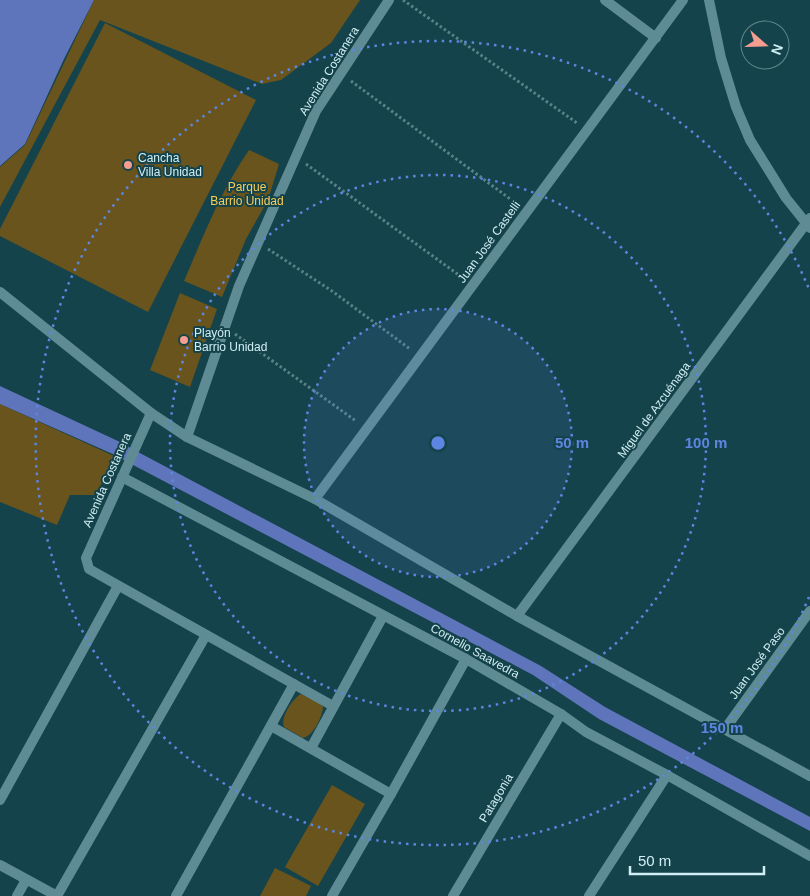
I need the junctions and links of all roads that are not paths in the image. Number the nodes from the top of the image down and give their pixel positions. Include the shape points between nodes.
1 (389, 0) edge
2 (605, 0) edge
3 (683, 0) edge
4 (709, 0) edge
5 (656, 38) junction
6 (809, 223) edge
7 (0, 292) edge
8 (151, 413) junction
9 (186, 437) junction
10 (122, 477) junction
11 (315, 499) junction
12 (118, 586) junction
13 (810, 611) edge
14 (383, 616) junction
15 (517, 616) junction
16 (206, 635) junction
17 (466, 659) junction
18 (294, 684) junction
19 (333, 706) junction
20 (562, 714) junction
21 (271, 726) junction
22 (725, 729) junction
23 (311, 748) junction
24 (667, 775) junction
25 (810, 776) edge
26 (391, 794) junction
27 (0, 800) edge
28 (810, 856) edge
29 (0, 865) edge
30 (26, 880) junction
31 (17, 896) edge
32 (57, 896) edge
33 (176, 896) edge
34 (332, 896) edge
35 (453, 896) edge
36 (589, 896) edge

1 - 9 street, Avenida Costanera via 316,111 239,286
2 - 5 street
3 - 5 street, Juan José Castelli
4 - 6 street via 721,58 750,140 781,191
5 - 11 street, Juan José Castelli
6 - 15 street, Miguel de Azcuénaga
7 - 8 street
8 - 9 street
8 - 10 street, Avenida Costanera
9 - 11 street
10 - 12 street, Avenida Costanera via 86,558 88,569
10 - 14 street, Cornelio Saavedra
11 - 15 street
12 - 16 street
12 - 27 street
13 - 22 street, Juan José Paso
14 - 17 street, Cornelio Saavedra
14 - 19 street
15 - 22 street
16 - 18 street
16 - 32 street
17 - 20 street, Cornelio Saavedra
17 - 26 street
18 - 19 street
18 - 21 street
19 - 23 street
20 - 24 street, Cornelio Saavedra via 586,732
20 - 35 street, Patagonia
21 - 23 street
21 - 33 street
22 - 25 street
23 - 26 street
24 - 28 street, Cornelio Saavedra
24 - 36 street
26 - 34 street
29 - 30 street
30 - 31 street
30 - 32 street

